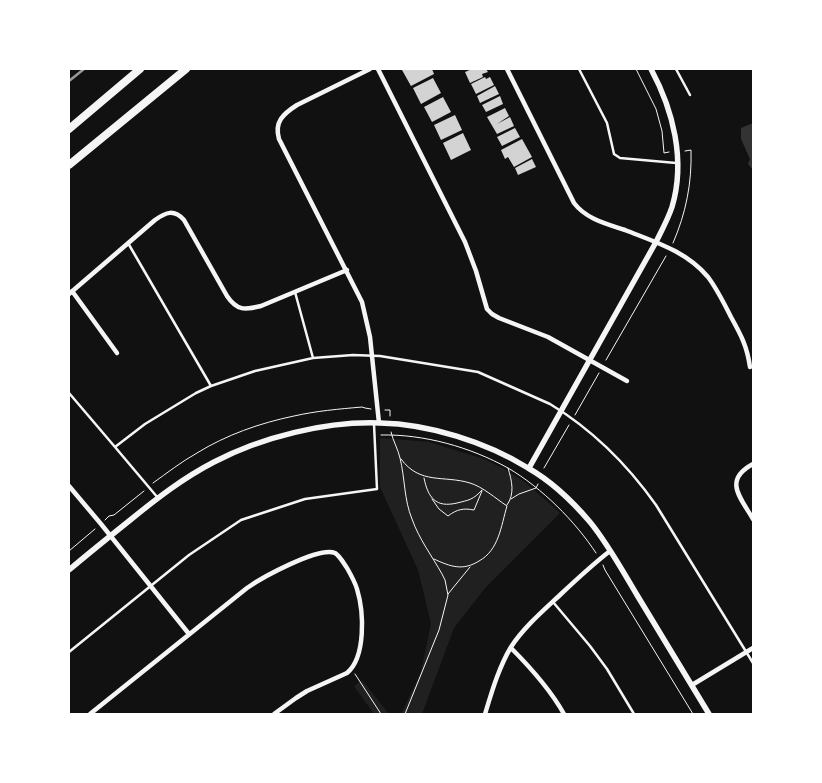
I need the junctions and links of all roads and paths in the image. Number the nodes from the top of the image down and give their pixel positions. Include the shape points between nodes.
1 (140, 69) edge
2 (186, 69) edge
3 (370, 69) edge
4 (378, 69) edge
5 (507, 69) edge
6 (580, 69) edge
7 (636, 69) edge
8 (651, 69) edge
9 (676, 69) edge
10 (690, 95) dead end
11 (69, 129) edge
12 (691, 150) dead end
13 (664, 152) dead end
14 (677, 163) junction
15 (69, 165) edge
16 (674, 239) dead end
17 (656, 242) junction
18 (128, 243) junction
19 (665, 258) dead end
20 (347, 270) junction
21 (70, 292) edge
22 (295, 292) junction
23 (117, 353) dead end
24 (372, 356) junction
25 (312, 358) junction
26 (608, 358) dead end
27 (590, 360) junction
28 (750, 367) dead end
29 (627, 381) dead end
30 (211, 386) junction
31 (69, 393) edge
32 (561, 411) junction
33 (377, 423) junction
34 (392, 434) junction
35 (375, 435) junction
36 (115, 447) junction
37 (400, 459) junction
38 (753, 464) edge
39 (508, 468) junction
40 (529, 468) junction
41 (423, 476) junction
42 (69, 486) edge
43 (536, 488) junction
44 (482, 490) junction
45 (429, 494) junction
46 (158, 498) junction
47 (511, 499) junction
48 (507, 506) junction
49 (753, 519) edge
50 (92, 532) dead end
51 (110, 536) junction
52 (594, 550) dead end
53 (69, 551) edge
54 (610, 551) junction
55 (434, 559) junction
56 (470, 566) junction
57 (605, 568) dead end
58 (69, 570) edge
59 (151, 587) junction
60 (448, 595) junction
61 (553, 602) junction
62 (189, 634) junction
63 (510, 648) junction
64 (753, 648) edge
65 (69, 652) edge
66 (746, 652) junction
67 (753, 663) edge
68 (352, 669) junction
69 (692, 685) junction
70 (90, 714) edge
71 (274, 714) edge
72 (381, 714) edge
73 (405, 714) edge
74 (485, 714) edge
75 (564, 714) edge
76 (634, 714) edge
77 (693, 714) edge
78 (709, 714) edge

1 - 11 main road
2 - 15 main road
3 - 20 street via 288,110 277,131
4 - 27 street via 465,242 487,309 499,318 541,334
5 - 17 street via 574,204 590,217
6 - 14 lane via 607,123 614,154 620,158
7 - 13 path via 658,114
8 - 14 street via 670,113
9 - 10 lane
12 - 16 path via 689,192
14 - 17 street via 672,208
17 - 27 street
17 - 28 street via 684,256 708,278 743,340
18 - 21 street
18 - 22 street via 162,215 174,213 184,220 227,296 236,306 254,308
18 - 30 lane
19 - 26 path
20 - 22 street
20 - 24 street via 363,308
21 - 23 street
22 - 25 lane
24 - 25 lane
24 - 32 lane via 478,372
24 - 33 street
25 - 30 lane via 255,371
27 - 29 street
27 - 32 street
30 - 36 lane via 145,424
31 - 36 lane
32 - 40 street
32 - 66 lane via 601,441 641,485
33 - 35 lane
33 - 40 street via 408,425 452,435
33 - 46 street via 303,430 251,446 212,463
34 - 35 path
34 - 37 path
34 - 39 path via 454,446
35 - 59 lane via 377,489 305,498 241,520 189,555
36 - 46 lane
37 - 41 path
37 - 55 path via 412,521
38 - 49 street via 738,476 736,487
39 - 43 path
39 - 47 path via 512,479
40 - 54 street via 573,504
41 - 44 path via 462,481
41 - 45 path
42 - 51 street
43 - 47 path
43 - 52 path via 561,511
44 - 45 path via 473,498 447,505 435,501
44 - 45 path via 474,510 465,508 448,516
44 - 48 path
46 - 51 street
47 - 48 path
48 - 56 path via 491,552
50 - 53 path
51 - 58 street
51 - 59 street
54 - 61 street
54 - 69 street
55 - 56 path via 455,567
55 - 60 path via 445,580
56 - 60 path
57 - 77 path
59 - 62 street
59 - 65 lane
60 - 73 path via 439,630
61 - 63 street
61 - 76 lane via 607,669
62 - 68 street via 270,573 319,554 335,554 352,577 361,605 361,639
62 - 70 street
63 - 74 street
63 - 75 street via 547,688
64 - 66 street
66 - 67 lane
66 - 69 street
68 - 71 street via 307,691
68 - 72 path
69 - 78 street

